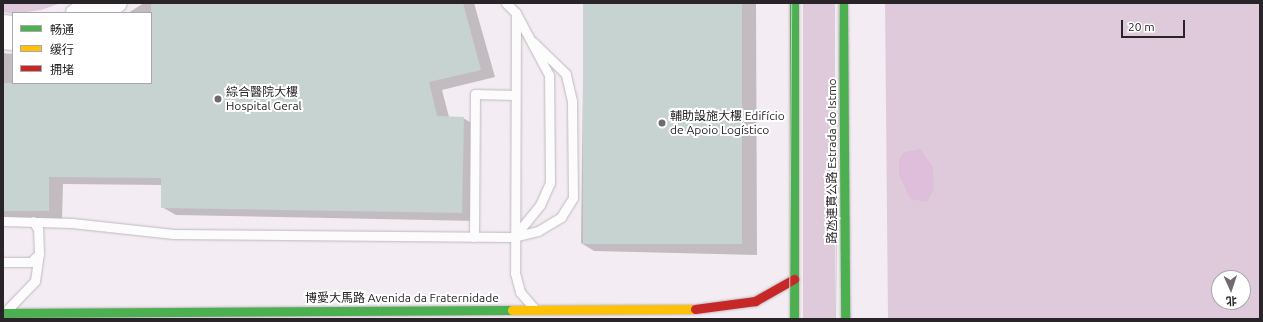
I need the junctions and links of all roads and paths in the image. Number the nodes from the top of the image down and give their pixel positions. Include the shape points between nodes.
1 (93, 3) edge
2 (118, 3) edge
3 (794, 3) edge
4 (844, 3) edge
5 (508, 4) edge
6 (77, 12) edge
7 (105, 12) edge
8 (516, 14) junction
9 (533, 42) junction
10 (515, 95) junction
11 (3, 221) edge
12 (33, 221) junction
13 (474, 237) junction
14 (514, 238) junction
15 (39, 254) junction
16 (3, 262) edge
17 (794, 279) junction
18 (535, 309) junction
19 (3, 313) edge
20 (794, 319) edge
21 (845, 319) edge

1 - 6 street
2 - 7 street
3 - 17 street
4 - 21 street, 路氹連貫公路 Estrada do Istmo
5 - 8 lane
8 - 9 lane
8 - 10 lane
9 - 14 lane via 549,75 550,183 540,205
9 - 14 lane via 566,74 572,101 573,198 561,217 538,231
10 - 13 lane via 475,94
10 - 14 lane
11 - 12 lane
12 - 13 lane via 173,234
12 - 15 lane via 38,229
13 - 14 lane
14 - 18 lane via 518,286
15 - 16 lane via 31,262
15 - 19 lane via 35,281 21,299
17 - 18 street, 博愛大馬路 Avenida da Fraternidade via 755,302 718,307
17 - 20 street
18 - 19 street, 博愛大馬路 Avenida da Fraternidade

